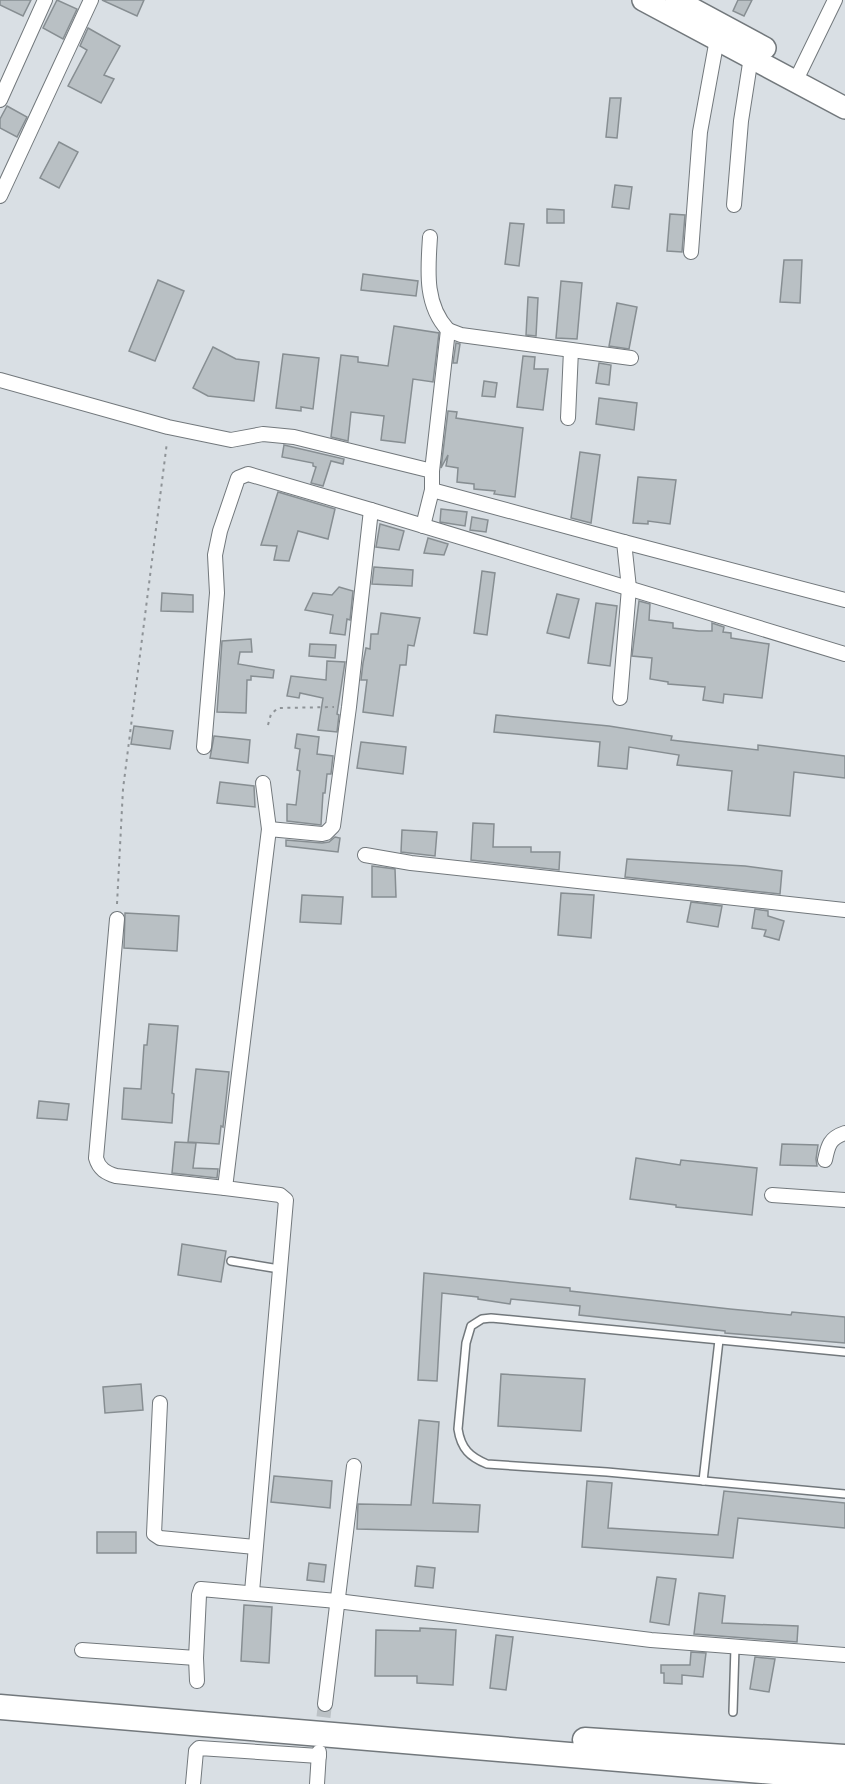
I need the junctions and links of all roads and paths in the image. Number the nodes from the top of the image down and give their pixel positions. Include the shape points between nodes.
1 (45, 0) edge
2 (91, 0) edge
3 (643, 0) edge
4 (676, 0) edge
5 (835, 0) edge
6 (717, 39) junction
7 (751, 57) junction
8 (799, 74) junction
9 (845, 91) edge
10 (0, 100) edge
11 (845, 108) edge
12 (0, 196) edge
13 (734, 205) dead end
14 (430, 237) dead end
15 (691, 252) dead end
16 (448, 330) junction
17 (572, 350) junction
18 (631, 358) dead end
19 (0, 380) edge
20 (567, 418) dead end
21 (168, 427) junction
22 (432, 471) junction
23 (432, 490) junction
24 (371, 510) junction
25 (423, 526) junction
26 (624, 542) junction
27 (629, 588) junction
28 (845, 600) edge
29 (845, 654) edge
30 (620, 698) dead end
31 (349, 707) junction
32 (268, 725) dead end
33 (204, 747) dead end
34 (263, 783) dead end
35 (269, 829) junction
36 (365, 855) dead end
37 (845, 910) edge
38 (117, 919) joint
39 (845, 1133) edge
40 (825, 1160) dead end
41 (225, 1188) junction
42 (772, 1195) dead end
43 (845, 1200) edge
44 (231, 1262) dead end
45 (279, 1269) junction
46 (719, 1340) junction
47 (845, 1352) edge
48 (160, 1403) dead end
49 (354, 1466) dead end
50 (703, 1481) junction
51 (845, 1494) edge
52 (255, 1547) junction
53 (252, 1592) junction
54 (337, 1601) junction
55 (735, 1647) junction
56 (82, 1650) dead end
57 (845, 1655) edge
58 (196, 1658) junction
59 (197, 1681) dead end
60 (0, 1692) edge
61 (325, 1704) tunnel mouth
62 (0, 1707) edge
63 (733, 1712) dead end
64 (845, 1757) edge
65 (845, 1778) edge
66 (193, 1784) edge
67 (317, 1784) edge

1 - 10 street
2 - 12 street
3 - 6 main road
4 - 8 main road
5 - 8 street
6 - 7 main road
6 - 15 street via 700,132
7 - 8 main road
7 - 13 street
8 - 9 main road
8 - 11 main road
14 - 16 street via 430,291 436,315
16 - 17 street
16 - 22 street
17 - 18 street
17 - 20 street
19 - 21 street
21 - 22 street via 231,440 263,434 294,437
21 - 38 path via 123,789
22 - 23 street
23 - 25 street
23 - 26 street
24 - 25 street
24 - 31 street
24 - 33 street via 248,474 238,478 216,555 217,593
25 - 27 street
26 - 27 street
26 - 28 street
27 - 29 street
27 - 30 street
31 - 32 path via 278,708
31 - 35 street via 333,826 322,834
34 - 35 street
35 - 41 street
36 - 37 street
38 - 41 street via 98,1163 116,1176
39 - 40 street via 829,1144
41 - 45 street via 284,1197
42 - 43 street
44 - 45 lane
45 - 52 street
46 - 47 lane
46 - 50 lane
46 - 50 lane via 491,1318 471,1326 466,1343 459,1430 464,1449 473,1458 487,1464
48 - 52 street via 154,1534 160,1538
49 - 54 street
50 - 51 lane
52 - 53 street
53 - 54 street
53 - 58 street via 201,1589
54 - 55 street
54 - 61 street
55 - 57 street
55 - 63 lane
56 - 58 street
58 - 59 street
60 - 64 highway via 511,1735
62 - 65 highway
66 - 67 street via 199,1748 319,1754

